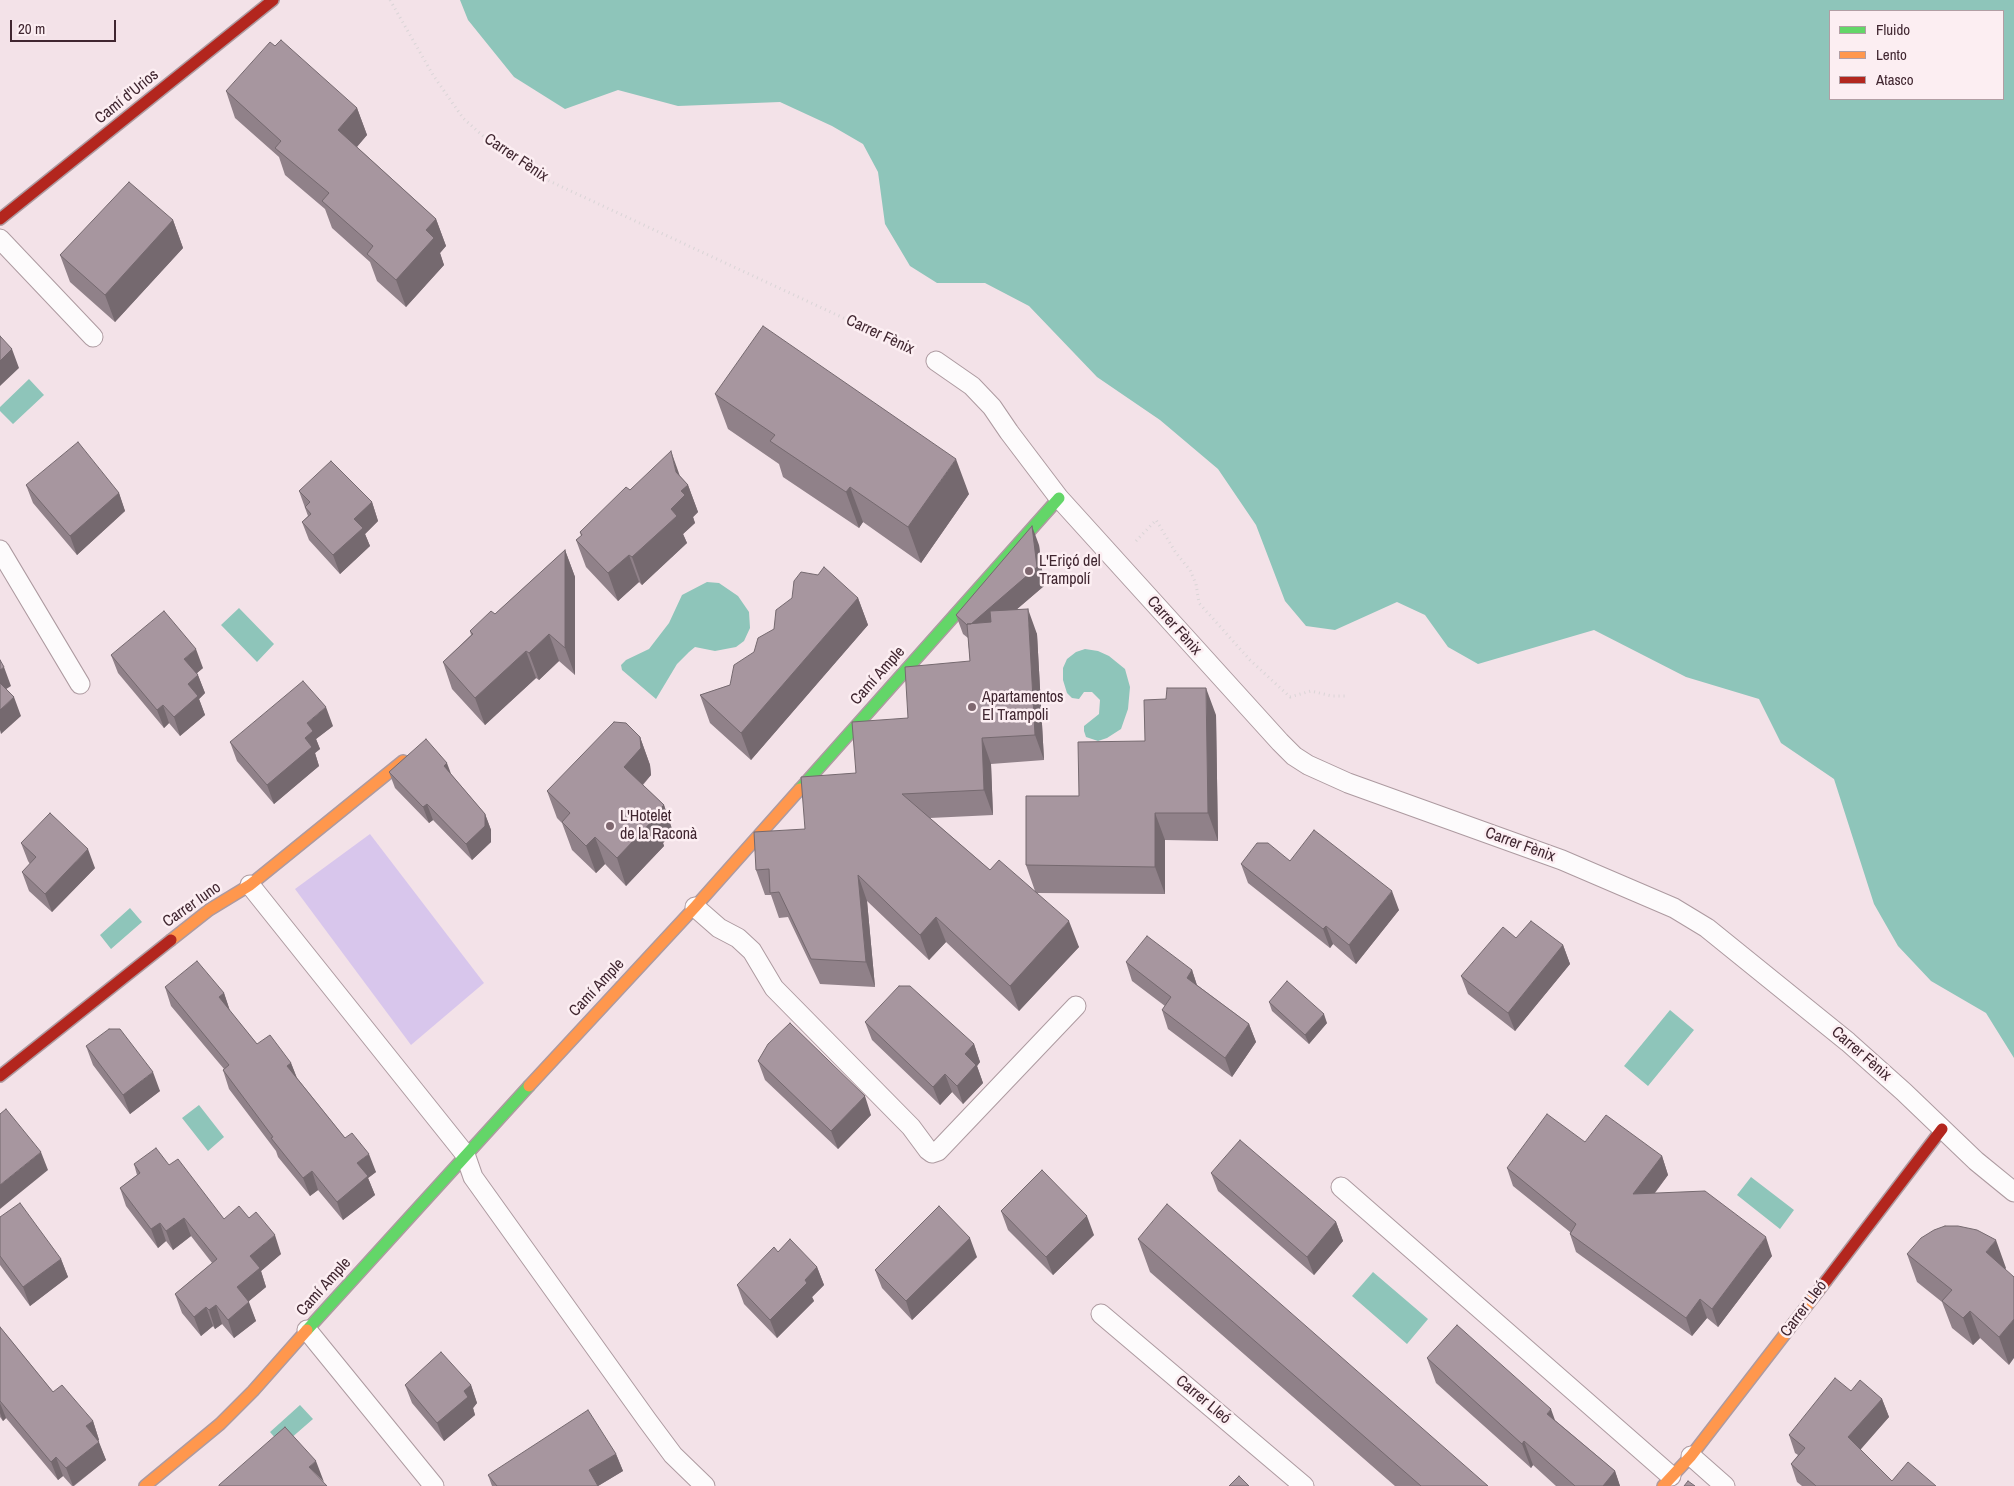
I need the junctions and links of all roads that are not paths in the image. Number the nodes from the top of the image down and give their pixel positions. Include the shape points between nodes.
1 (274, 0) edge
2 (0, 218) edge
3 (0, 239) edge
4 (92, 337) dead end
5 (936, 361) road end
6 (1059, 498) junction
7 (0, 550) edge
8 (80, 684) dead end
9 (403, 761) edge
10 (250, 885) junction
11 (695, 906) junction
12 (1076, 1006) dead end
13 (0, 1076) edge
14 (1942, 1129) junction
15 (465, 1154) junction
16 (1341, 1187) dead end
17 (2014, 1192) edge
18 (1101, 1314) dead end
19 (307, 1330) junction
20 (1691, 1456) junction
21 (1667, 1481) edge
22 (145, 1486) edge
23 (434, 1486) edge
24 (706, 1486) edge
25 (1304, 1486) edge
26 (1725, 1486) edge

1 - 2 street, Camí d'Urios
3 - 4 lane
5 - 6 lane, Carrer Fènix via 972,386 992,407
6 - 11 street, Camí Ample
6 - 14 lane, Carrer Fènix via 1294,756 1348,783 1562,860 1674,908 1708,928 1848,1042
7 - 8 lane
9 - 10 street, Carrer Iuno
10 - 13 street, Carrer Iuno via 208,910
10 - 15 lane
11 - 12 lane via 752,951 774,988 911,1126 932,1153 938,1151
11 - 15 street, Camí Ample
14 - 17 lane, Carrer Fènix
14 - 20 street, Carrer Lleó
15 - 19 street, Camí Ample
15 - 24 lane via 473,1177 647,1420 673,1455
16 - 21 lane
18 - 25 lane, Carrer Lleó
19 - 22 street, Camí Ample via 220,1424
19 - 23 lane
20 - 21 street, Carrer Lleó
20 - 26 lane

